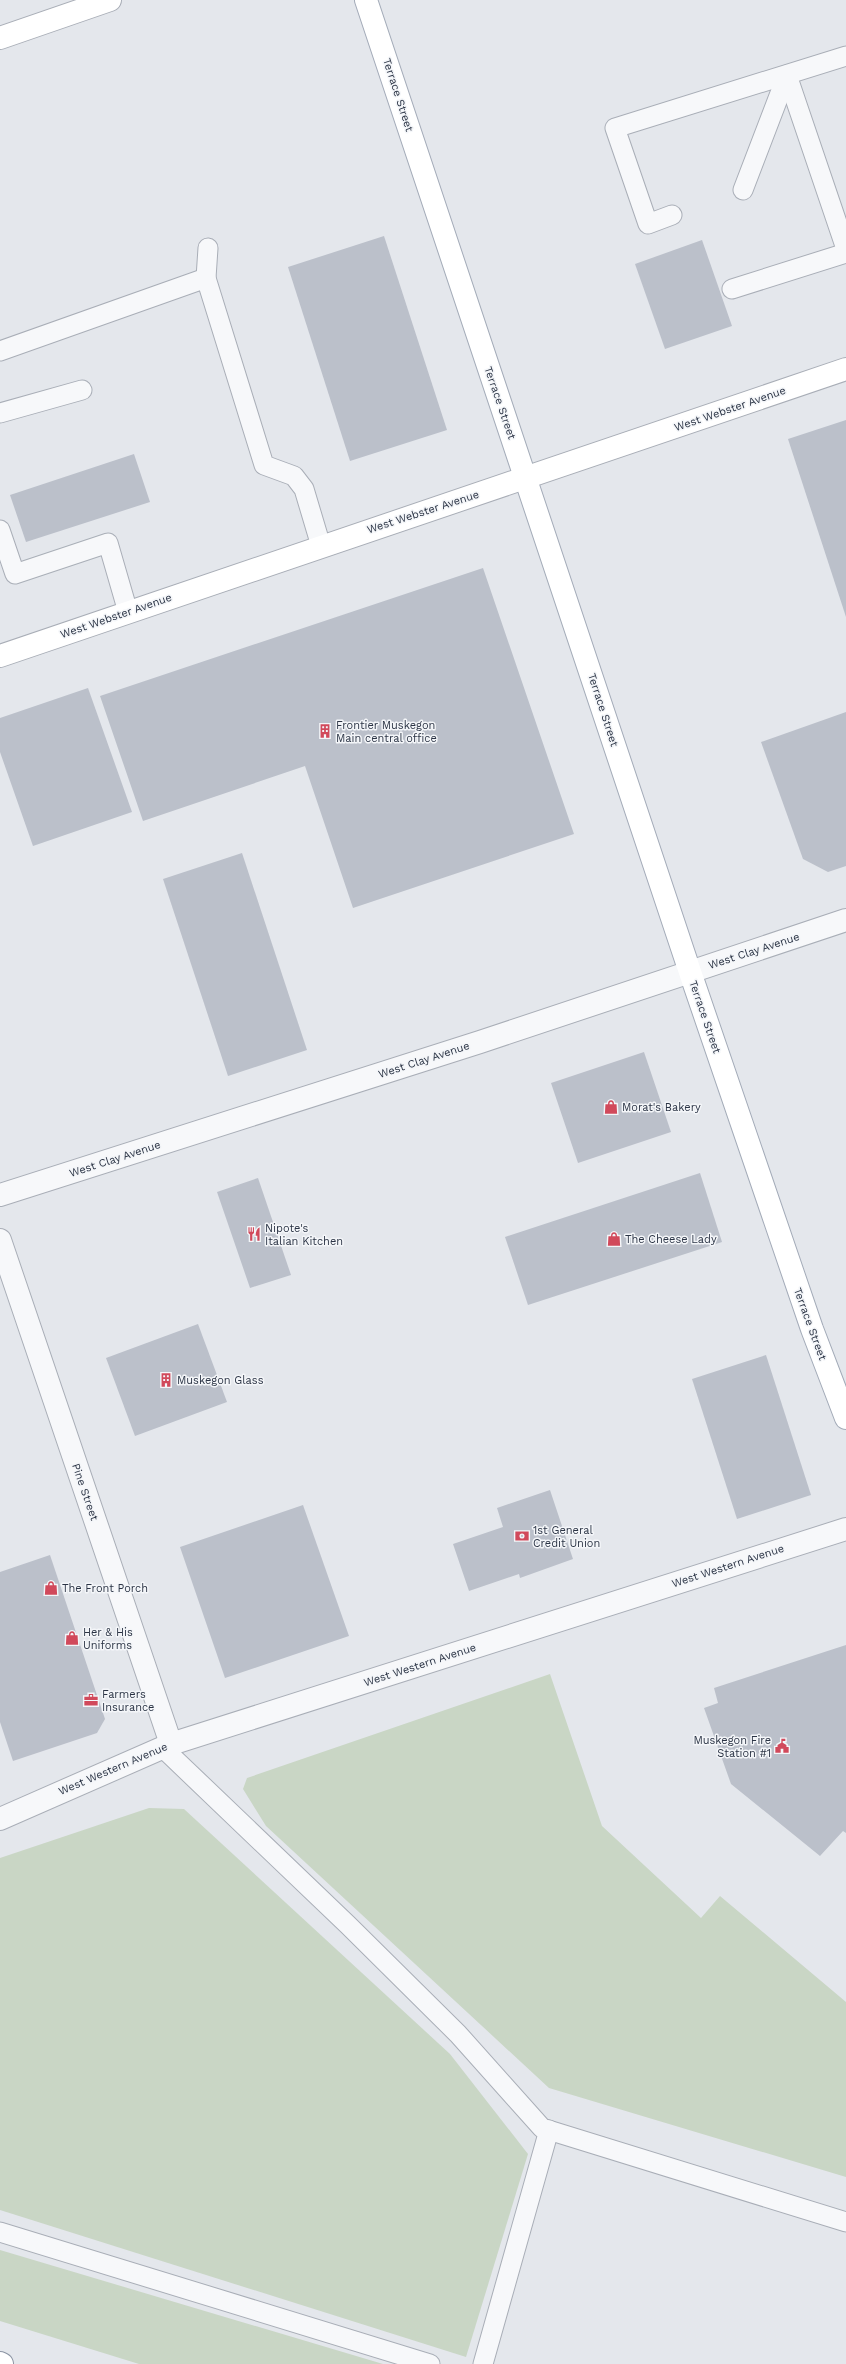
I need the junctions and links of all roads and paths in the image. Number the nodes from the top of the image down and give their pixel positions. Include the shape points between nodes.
1 (110, 0) edge
2 (366, 0) edge
3 (0, 38) edge
4 (846, 56) edge
5 (787, 75) junction
6 (743, 190) dead end
7 (672, 215) dead end
8 (208, 248) dead end
9 (846, 249) edge
10 (846, 253) edge
11 (206, 278) junction
12 (732, 289) dead end
13 (0, 351) edge
14 (846, 369) edge
15 (82, 390) dead end
16 (0, 413) edge
17 (526, 478) junction
18 (0, 530) edge
19 (321, 546) junction
20 (128, 612) junction
21 (0, 656) edge
22 (846, 920) edge
23 (690, 972) junction
24 (0, 1195) edge
25 (0, 1240) edge
26 (846, 1418) edge
27 (846, 1529) edge
28 (167, 1746) junction
29 (0, 1819) edge
30 (549, 2130) junction
31 (846, 2222) edge
32 (0, 2232) edge
33 (430, 2364) edge
34 (483, 2364) edge

1 - 3 main road
2 - 17 main road, Terrace Street
4 - 5 lane
5 - 6 lane
5 - 7 lane via 615,128 648,224
5 - 9 lane
8 - 11 lane
10 - 12 lane
11 - 13 lane
11 - 19 lane via 264,465 294,476 304,489
14 - 17 main road, West Webster Avenue
15 - 16 lane
17 - 19 main road, West Webster Avenue
17 - 23 main road, Terrace Street
18 - 20 lane via 16,574 108,543
19 - 20 main road, West Webster Avenue
20 - 21 main road, West Webster Avenue
22 - 23 street, West Clay Avenue
23 - 24 street, West Clay Avenue
23 - 26 main road, Terrace Street via 809,1323
25 - 28 street, Pine Street
27 - 28 street, West Western Avenue
28 - 29 street, West Western Avenue
28 - 30 lane via 458,2034 542,2128
30 - 31 lane
30 - 34 lane
32 - 33 lane

